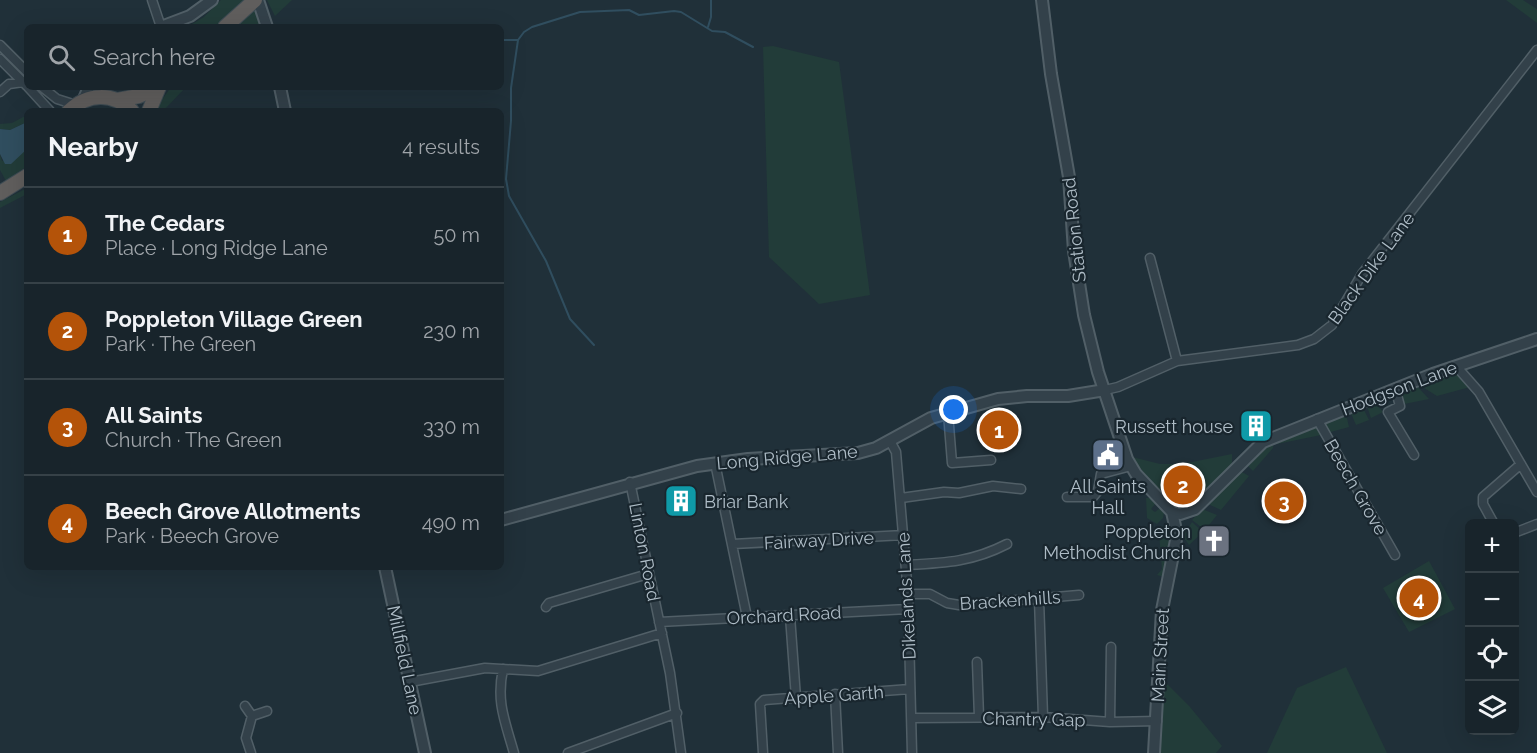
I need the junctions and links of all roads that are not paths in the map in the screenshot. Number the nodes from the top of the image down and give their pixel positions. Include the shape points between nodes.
1 (153, 0) edge
2 (212, 0) edge
3 (256, 0) edge
4 (1042, 0) edge
5 (160, 24) edge
6 (169, 24) edge
7 (228, 24) edge
8 (266, 24) edge
9 (0, 45) edge
10 (1537, 50) edge
11 (0, 59) edge
12 (24, 69) edge
13 (24, 83) edge
14 (24, 85) edge
15 (31, 90) edge
16 (46, 90) edge
17 (87, 90) edge
18 (152, 90) edge
19 (157, 90) edge
20 (281, 90) edge
21 (0, 92) edge
22 (110, 95) edge
23 (76, 106) edge
24 (47, 108) edge
25 (128, 108) edge
26 (150, 108) edge
27 (284, 108) edge
28 (24, 180) edge
29 (0, 193) edge
30 (1150, 258) dead end
31 (1537, 339) edge
32 (1177, 361) junction
33 (1456, 366) junction
34 (1395, 388) junction
35 (1104, 390) junction
36 (948, 412) junction
37 (1317, 419) junction
38 (890, 441) junction
39 (1414, 455) dead end
40 (991, 460) dead end
41 (715, 463) junction
42 (1521, 464) junction
43 (1131, 466) junction
44 (1537, 471) edge
45 (1528, 477) junction
46 (630, 482) junction
47 (1021, 489) dead end
48 (1537, 492) edge
49 (1067, 497) dead end
50 (901, 498) junction
51 (1195, 509) junction
52 (1172, 512) junction
53 (504, 519) edge
54 (1491, 519) edge
55 (1537, 524) edge
56 (1519, 531) edge
57 (904, 535) junction
58 (1177, 535) junction
59 (1007, 543) dead end
60 (733, 544) junction
61 (1395, 555) dead end
62 (906, 565) junction
63 (385, 570) edge
64 (648, 574) junction
65 (908, 594) junction
66 (1079, 595) dead end
67 (1039, 598) junction
68 (546, 607) dead end
69 (908, 609) junction
70 (790, 616) junction
71 (747, 617) junction
72 (659, 622) junction
73 (662, 633) junction
74 (1111, 647) dead end
75 (977, 662) dead end
76 (503, 669) junction
77 (410, 682) junction
78 (910, 689) junction
79 (836, 694) junction
80 (796, 698) junction
81 (245, 706) dead end
82 (267, 711) dead end
83 (677, 714) junction
84 (252, 716) junction
85 (979, 717) junction
86 (1042, 717) junction
87 (912, 718) junction
88 (1157, 721) junction
89 (1110, 722) junction
90 (251, 753) edge
91 (425, 753) edge
92 (514, 753) edge
93 (568, 753) edge
94 (681, 753) edge
95 (763, 753) edge
96 (838, 753) edge
97 (912, 753) edge
98 (1154, 753) edge

1 - 5 street
2 - 6 street via 190,16
3 - 7 highway
3 - 8 street
4 - 35 street, Station Road via 1069,177 1080,293
9 - 12 street
10 - 32 street, Black Dike Lane via 1362,274 1332,325 1298,345
11 - 13 street
14 - 21 street via 9,84
15 - 24 street
16 - 23 street
17 - 23 street
18 - 22 highway via 139,96
19 - 26 highway
20 - 27 street
22 - 23 highway
22 - 25 highway
28 - 29 highway
30 - 32 street
31 - 33 street, Hodgson Lane
32 - 35 street, Black Dike Lane
33 - 34 street, Hodgson Lane
33 - 42 street via 1479,392
34 - 37 street, Hodgson Lane
34 - 39 street via 1400,406 1388,412
35 - 36 street, Long Ridge Lane via 1008,398
35 - 43 street, Station Road
36 - 38 street, Long Ridge Lane
36 - 40 street via 952,463
37 - 51 street, Hodgson Lane via 1263,442
37 - 61 street, Beech Grove
38 - 41 street, Long Ridge Lane via 858,453
38 - 50 street, Dikelands Lane via 896,452
41 - 46 street, Long Ridge Lane
41 - 60 street
42 - 45 street
42 - 54 street via 1483,497
43 - 49 street via 1101,474 1098,491 1092,497
43 - 52 street, Station Road via 1157,500
44 - 45 street
45 - 48 street
46 - 53 street, Long Ridge Lane
46 - 64 street, Linton Road
47 - 50 street via 993,486
50 - 57 street, Dikelands Lane
51 - 52 street via 1180,514
51 - 58 street
52 - 58 street
55 - 56 street
57 - 60 street, Fairway Drive
57 - 62 street, Dikelands Lane
58 - 88 street, Main Street via 1162,610
59 - 62 street via 982,556 957,562
60 - 71 street
62 - 65 street, Dikelands Lane
63 - 77 street, Millfield Lane
64 - 68 street
64 - 72 street, Linton Road
65 - 67 street, Brackenhills via 930,594 959,605
65 - 69 street, Dikelands Lane
66 - 67 street, Brackenhills
67 - 86 street
69 - 70 street, Orchard Road
69 - 78 street, Dikelands Lane
70 - 71 street, Orchard Road
70 - 80 street
71 - 72 street, Orchard Road
72 - 73 street, Linton Road
73 - 76 street via 538,671
73 - 83 street, Linton Road
74 - 89 street
75 - 85 street
76 - 77 street via 477,669
76 - 92 street via 498,690
77 - 91 street, Millfield Lane
78 - 79 street, Apple Garth
78 - 87 street, Dikelands Lane
79 - 80 street, Apple Garth
79 - 96 street
80 - 95 street, Apple Garth via 764,700 760,704
81 - 84 street
82 - 84 street
83 - 93 street
83 - 94 street, Linton Road
84 - 90 street via 246,738
85 - 86 street, Chantry Gap
85 - 87 street, Chantry Gap
86 - 89 street, Chantry Gap
87 - 97 street, Dikelands Lane
88 - 89 street, Chantry Gap
88 - 98 street, Main Street

